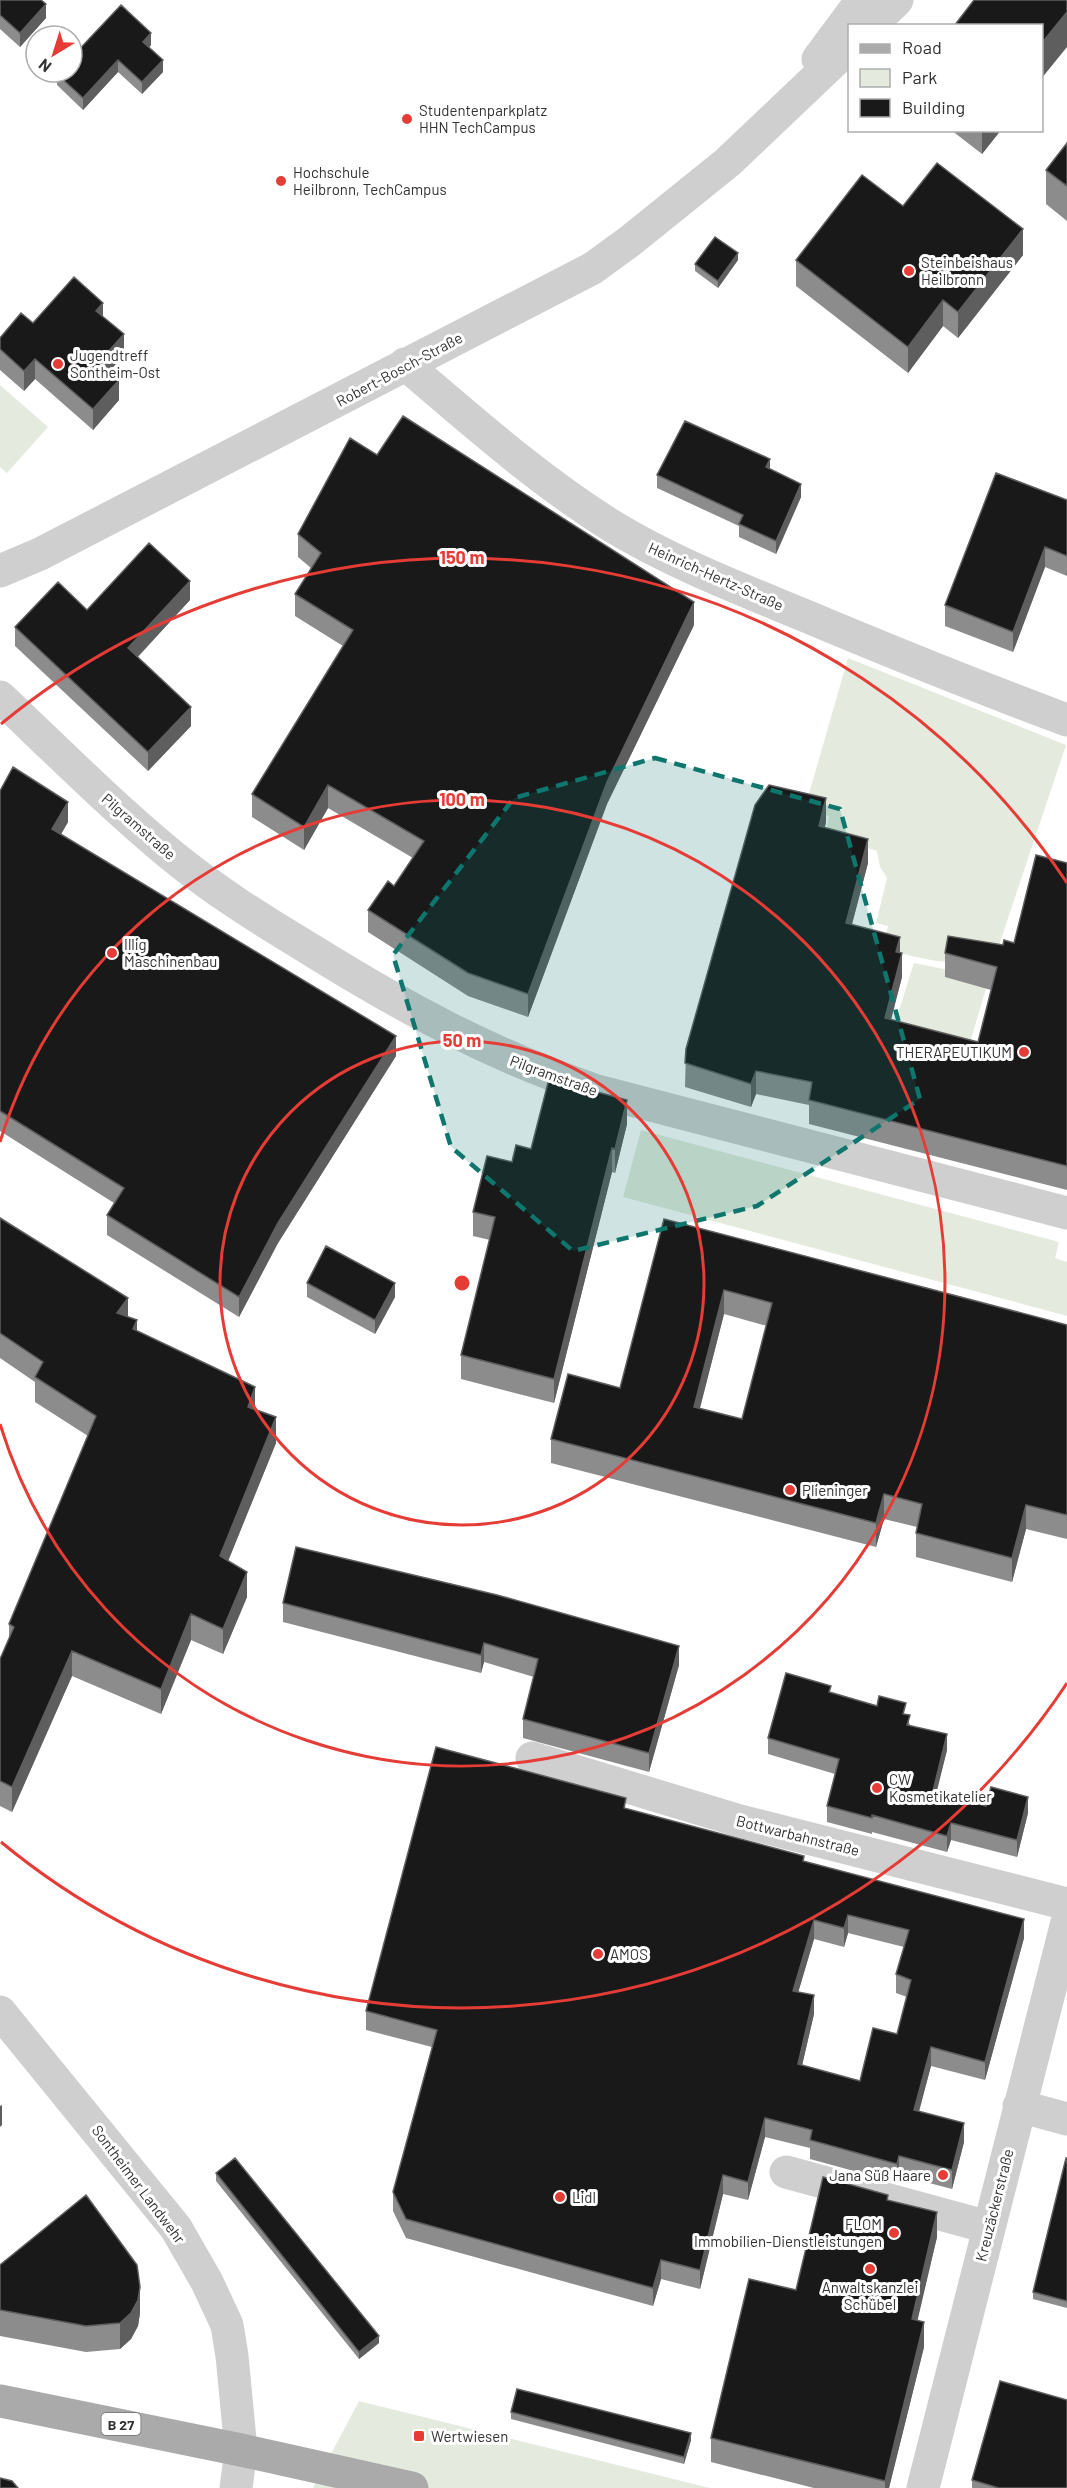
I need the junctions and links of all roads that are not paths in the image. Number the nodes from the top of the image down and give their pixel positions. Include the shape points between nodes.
1 (862, 0) edge
2 (897, 0) edge
3 (872, 24) edge
4 (848, 47) edge
5 (770, 123) junction
6 (405, 364) junction
7 (0, 571) edge
8 (0, 697) edge
9 (1067, 720) edge
10 (1067, 1213) edge
11 (532, 1758) dead end
12 (1067, 1904) edge
13 (1067, 1922) edge
14 (1, 2016) edge
15 (1019, 2106) junction
16 (1067, 2119) edge
17 (786, 2172) dead end
18 (987, 2227) junction
19 (0, 2401) edge
20 (242, 2450) junction
21 (236, 2488) edge
22 (412, 2488) edge
23 (923, 2488) edge

1 - 5 street, Robert-Bosch-Straße
2 - 3 street
4 - 5 street, Robert-Bosch-Straße
5 - 6 street, Robert-Bosch-Straße via 682,200 593,268
6 - 7 street, Robert-Bosch-Straße via 288,428
6 - 9 street, Heinrich-Hertz-Straße via 535,470 642,543 870,643
8 - 10 street, Pilgramstraße via 119,810 220,893 399,1004 488,1050 620,1097
11 - 12 street, Bottwarbahnstraße via 740,1821
13 - 15 street, Kreuzäckerstraße
14 - 20 street, Sontheimer Landwehr via 176,2228 207,2282 227,2325
15 - 16 street
15 - 18 street, Kreuzäckerstraße
17 - 18 street
18 - 23 street, Kreuzäckerstraße
19 - 20 main road, B 27
20 - 21 street, Sontheimer Landwehr
20 - 22 main road, B 27

